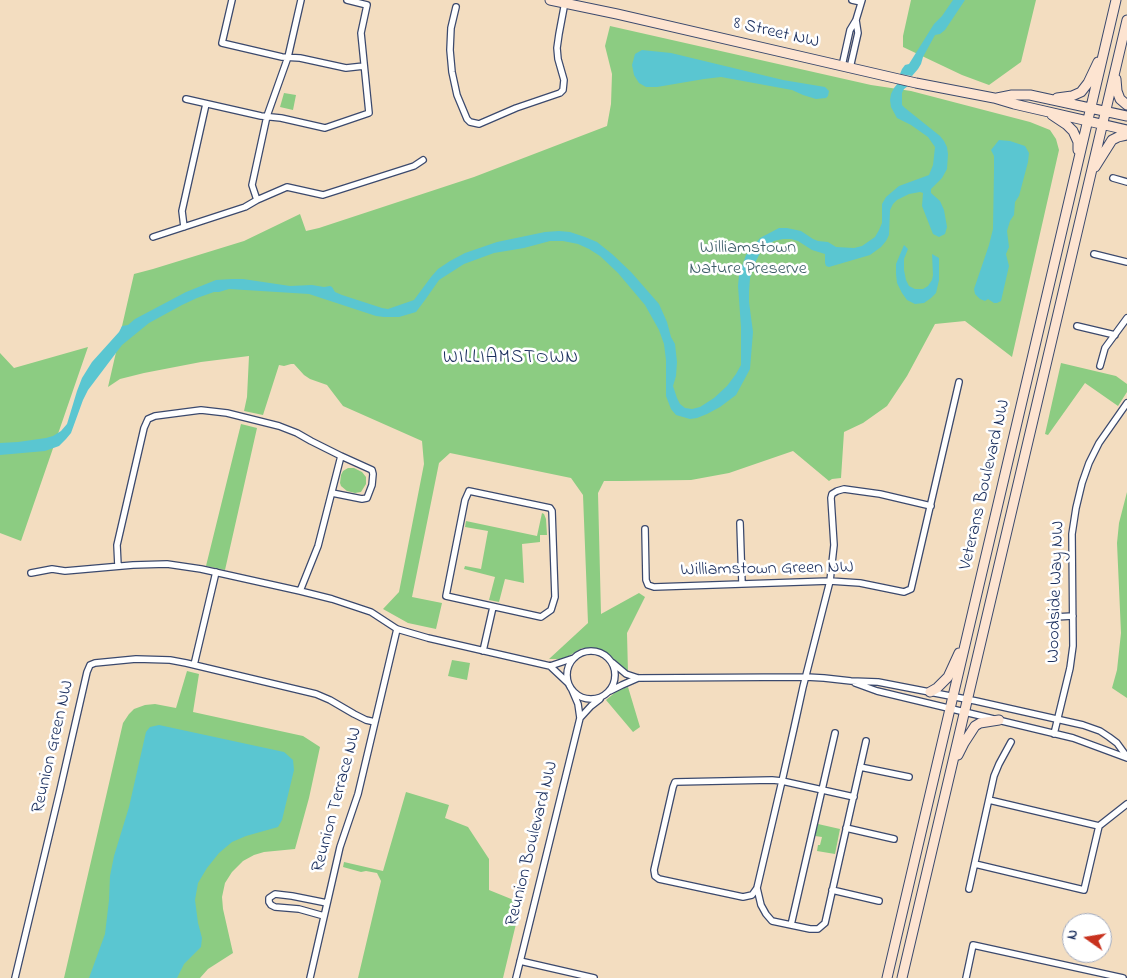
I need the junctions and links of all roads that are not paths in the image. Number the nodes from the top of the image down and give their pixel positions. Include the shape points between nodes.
1 (232, 0) edge
2 (301, 0) edge
3 (347, 0) edge
4 (550, 0) edge
5 (852, 0) edge
6 (1116, 0) edge
7 (861, 1) edge
8 (566, 2) edge
9 (456, 7) dead end
10 (1127, 20) edge
11 (1105, 49) junction
12 (288, 57) junction
13 (364, 66) junction
14 (846, 67) junction
15 (1116, 68) junction
16 (994, 98) junction
17 (186, 99) dead end
18 (1048, 99) junction
19 (206, 104) junction
20 (1127, 105) edge
21 (1091, 108) junction
22 (1045, 111) junction
23 (1106, 112) junction
24 (267, 116) junction
25 (1127, 116) edge
26 (1088, 121) junction
27 (1102, 124) junction
28 (1127, 130) edge
29 (1127, 135) edge
30 (423, 160) dead end
31 (1078, 161) junction
32 (1091, 173) junction
33 (1113, 178) dead end
34 (1127, 182) edge
35 (257, 200) junction
36 (184, 226) junction
37 (153, 237) dead end
38 (1094, 254) dead end
39 (1127, 262) edge
40 (1127, 318) edge
41 (1077, 326) dead end
42 (1115, 335) junction
43 (1100, 366) dead end
44 (959, 382) dead end
45 (1127, 403) edge
46 (341, 456) junction
47 (332, 493) junction
48 (931, 506) junction
49 (740, 523) dead end
50 (645, 528) dead end
51 (118, 566) junction
52 (216, 572) junction
53 (31, 573) dead end
54 (830, 581) junction
55 (742, 584) junction
56 (300, 591) junction
57 (493, 606) junction
58 (1074, 616) junction
59 (1055, 617) dead end
60 (397, 629) junction
61 (967, 637) junction
62 (483, 651) junction
63 (574, 658) junction
64 (613, 663) junction
65 (194, 664) junction
66 (550, 666) junction
67 (806, 677) junction
68 (638, 678) junction
69 (851, 681) junction
70 (570, 687) junction
71 (609, 692) junction
72 (930, 692) junction
73 (953, 696) junction
74 (601, 698) junction
75 (967, 699) junction
76 (950, 708) junction
77 (964, 712) junction
78 (580, 718) junction
79 (1058, 719) junction
80 (999, 720) junction
81 (374, 722) junction
82 (835, 734) dead end
83 (1054, 734) junction
84 (866, 741) dead end
85 (1011, 742) dead end
86 (1127, 757) edge
87 (860, 767) junction
88 (950, 774) junction
89 (908, 777) dead end
90 (782, 781) junction
91 (822, 790) junction
92 (854, 797) junction
93 (989, 800) junction
94 (1127, 804) edge
95 (1099, 826) junction
96 (846, 828) junction
97 (894, 839) dead end
98 (975, 864) junction
99 (757, 888) junction
100 (969, 889) dead end
101 (832, 890) junction
102 (880, 901) dead end
103 (327, 903) junction
104 (324, 916) junction
105 (791, 925) junction
106 (520, 961) junction
107 (15, 978) edge
108 (310, 978) edge
109 (516, 978) edge
110 (594, 978) edge
111 (887, 978) edge
112 (902, 978) edge
113 (966, 978) edge
114 (1123, 978) edge

1 - 12 street via 222,43
2 - 12 street
3 - 13 street via 367,5 361,33
4 - 8 main road, 8 Street NW
5 - 7 street
6 - 11 main road, Veterans Boulevard NW
7 - 14 street via 850,30
8 - 9 street via 558,48 563,90 479,124 467,119 452,72 451,28
8 - 14 main road, 8 Street NW
10 - 15 main road, Veterans Boulevard NW
11 - 18 main road via 1080,92
11 - 21 main road, Veterans Boulevard NW
12 - 13 street via 346,68
12 - 24 street
13 - 24 street via 369,113 325,128
14 - 16 main road, 8 Street NW
15 - 20 main road via 1117,91
15 - 23 main road, Veterans Boulevard NW
16 - 18 main road, 8 Street NW via 1030,95
16 - 22 main road, 8 Street NW
17 - 19 street
18 - 21 main road, 8 Street NW
19 - 24 street
19 - 36 street via 182,211
21 - 23 main road, 8 Street NW
21 - 26 main road, Veterans Boulevard NW
22 - 26 main road, 8 Street NW
22 - 31 main road via 1073,131 1078,142
23 - 25 main road, 8 Street NW
23 - 27 main road, Veterans Boulevard NW
24 - 35 street via 252,185
26 - 27 main road, 8 Street NW
26 - 31 main road, Veterans Boulevard NW
27 - 28 main road, 8 Street NW
27 - 32 main road, Veterans Boulevard NW
29 - 32 main road via 1112,140
30 - 35 street via 414,166 323,195 287,187
31 - 61 main road, Veterans Boulevard NW
32 - 75 main road, Veterans Boulevard NW
33 - 34 street
35 - 36 street via 245,207
36 - 37 street
38 - 39 street
40 - 42 street
41 - 42 street
42 - 43 street
44 - 48 street, Williamstown Green NW
45 - 58 street, Woodside Way NW via 1099,443 1082,483 1072,534
46 - 47 street
46 - 47 street via 372,470 372,485 367,498
46 - 51 street via 279,426 227,413 201,410 148,419 117,545
47 - 56 street via 318,546
48 - 54 street, Williamstown Green NW via 912,589 904,592
48 - 54 street via 844,489 832,494 834,545
49 - 55 street
50 - 55 street, Williamstown Green NW via 648,585
51 - 52 street via 168,564
51 - 53 street
52 - 56 street
52 - 65 street
54 - 55 street, Williamstown Green NW
54 - 67 street
56 - 60 street via 371,612
57 - 57 street via 541,617 551,610 555,597 552,511 469,491 446,596
57 - 62 street
58 - 59 street
58 - 79 street, Woodside Way NW via 1070,668
60 - 62 street
60 - 81 street, Reunion Terrace NW
61 - 72 main road via 948,678
61 - 73 main road, Veterans Boulevard NW
62 - 66 street
63 - 64 street via 587,651 597,651
63 - 66 street
63 - 70 street via 567,672
64 - 68 street via 626,674
64 - 71 street via 616,680
65 - 81 street, Reunion Green NW via 316,694
65 - 107 street, Reunion Green NW via 154,659 90,665
66 - 70 street
67 - 68 street
67 - 69 street
67 - 90 street
68 - 71 street
69 - 72 street via 878,682
69 - 76 street via 877,691
70 - 74 street via 584,698
70 - 78 street, Reunion Boulevard NW
71 - 74 street
72 - 73 street
73 - 75 street
73 - 76 main road, Veterans Boulevard NW
74 - 78 street
75 - 77 main road, Veterans Boulevard NW
75 - 79 street
76 - 77 street
76 - 111 main road, Veterans Boulevard NW
77 - 80 street
77 - 88 main road, Veterans Boulevard NW
78 - 106 street, Reunion Boulevard NW
79 - 83 street, Woodside Way NW
79 - 86 street via 1100,731 1117,743
80 - 83 street
80 - 88 main road via 975,726
81 - 103 street, Reunion Terrace NW via 358,794 340,847
82 - 91 street
83 - 86 street
84 - 87 street
85 - 93 street via 994,776
87 - 89 street
87 - 92 street
88 - 112 main road, Veterans Boulevard NW
90 - 91 street
90 - 99 street
90 - 99 street via 682,781 675,782 673,787 655,876 743,897 752,895
91 - 92 street
91 - 105 street
92 - 96 street
93 - 95 street
93 - 98 street
94 - 95 street
95 - 98 street via 1084,890
96 - 97 street
96 - 101 street
98 - 100 street
99 - 105 street via 761,904 772,921
101 - 102 street
101 - 105 street via 822,926 810,929
103 - 104 street, Reunion Terrace NW
103 - 104 street via 276,894 269,898 275,907
104 - 108 street, Reunion Terrace NW
106 - 109 street, Reunion Boulevard NW
106 - 110 street
113 - 114 street via 973,945

